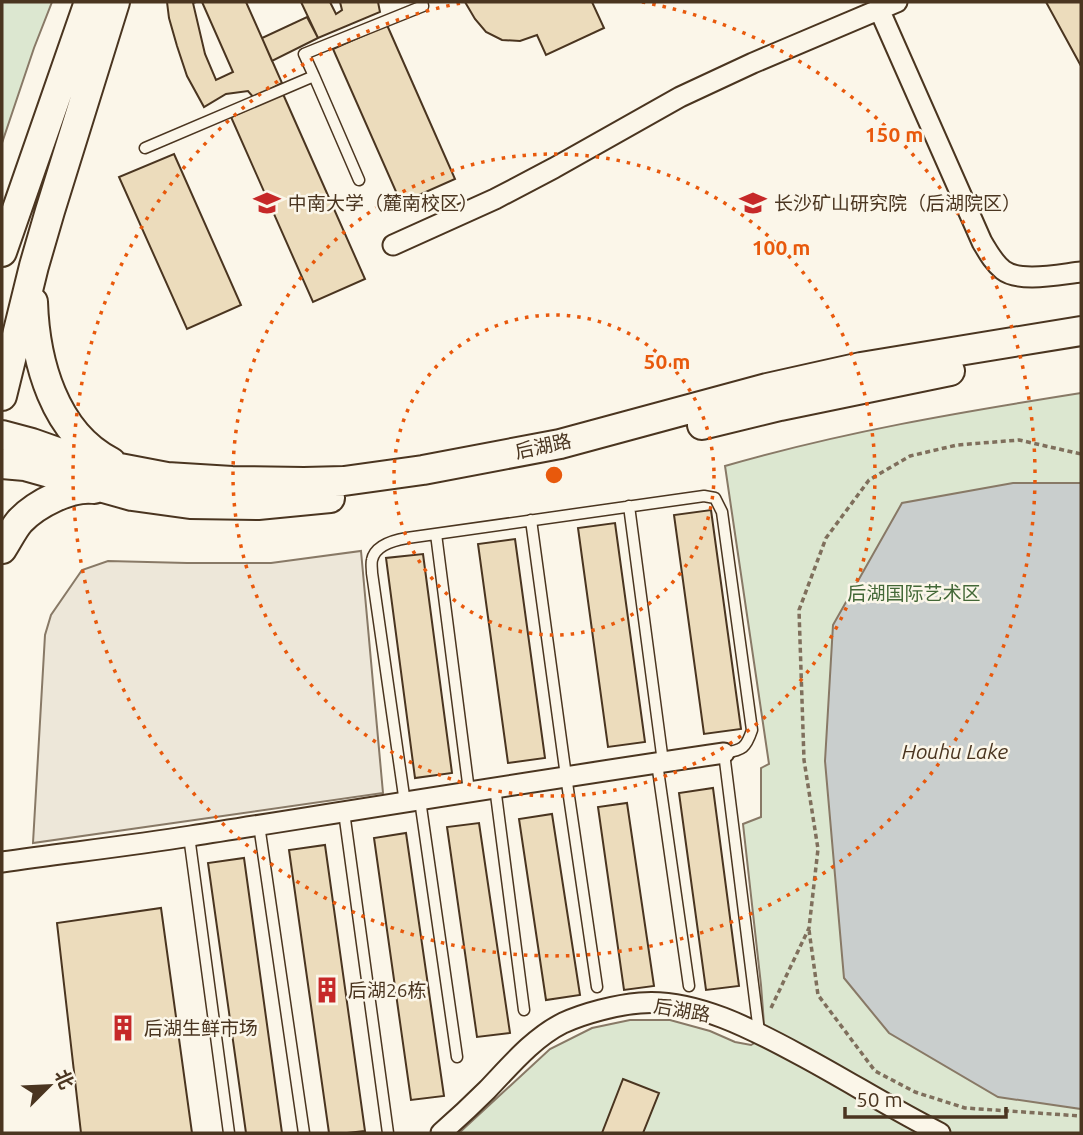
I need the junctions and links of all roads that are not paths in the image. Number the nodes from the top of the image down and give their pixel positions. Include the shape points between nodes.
1 (89, 2) edge
2 (115, 2) edge
3 (422, 2) edge
4 (888, 6) edge
5 (314, 76) junction
6 (145, 148) dead end
7 (359, 180) dead end
8 (393, 245) dead end
9 (2, 252) edge
10 (34, 266) junction
11 (1081, 272) edge
12 (1081, 331) edge
13 (1081, 351) edge
14 (2, 397) edge
15 (2, 435) edge
16 (2, 464) edge
17 (140, 472) junction
18 (113, 490) junction
19 (629, 506) junction
20 (531, 520) junction
21 (436, 534) junction
22 (2, 549) edge
23 (724, 753) junction
24 (660, 762) junction
25 (566, 776) junction
26 (495, 787) junction
27 (469, 791) junction
28 (412, 801) junction
29 (344, 812) junction
30 (259, 824) junction
31 (189, 836) junction
32 (2, 862) edge
33 (689, 986) dead end
34 (597, 987) dead end
35 (524, 1010) dead end
36 (760, 1032) junction
37 (457, 1057) dead end
38 (229, 1133) edge
39 (304, 1133) edge
40 (388, 1133) edge
41 (440, 1133) edge
42 (940, 1133) edge

1 - 9 main road
2 - 10 main road
3 - 5 lane via 423,6 304,54
4 - 8 street via 680,97 530,181
4 - 11 street via 992,259 1005,272 1020,276
5 - 6 lane
5 - 7 lane
10 - 14 main road
10 - 17 main road via 37,338 59,411 92,450
12 - 17 main road, 后湖路 via 860,367 559,444 423,470 304,482
13 - 18 main road, 后湖路 via 941,372 442,485 258,505 190,504
15 - 17 main road, 后湖路 via 83,461
16 - 18 main road, 后湖路
18 - 22 main road via 88,488 45,502 20,521
19 - 20 lane
19 - 23 lane via 704,496 715,498 722,512 752,730 742,749
19 - 24 lane
20 - 21 lane
20 - 25 lane
21 - 27 lane
21 - 28 lane via 393,541 372,559
23 - 24 street
23 - 36 lane
24 - 25 street
24 - 33 lane
25 - 26 street
25 - 34 lane
26 - 27 street
26 - 35 lane
27 - 28 street
28 - 29 street
28 - 37 lane
29 - 30 street
29 - 40 lane
30 - 31 street
30 - 39 lane
31 - 32 street
31 - 38 lane
36 - 41 street, 后湖路 via 670,1004 605,1009 562,1024 531,1045
36 - 42 street, 后湖路

